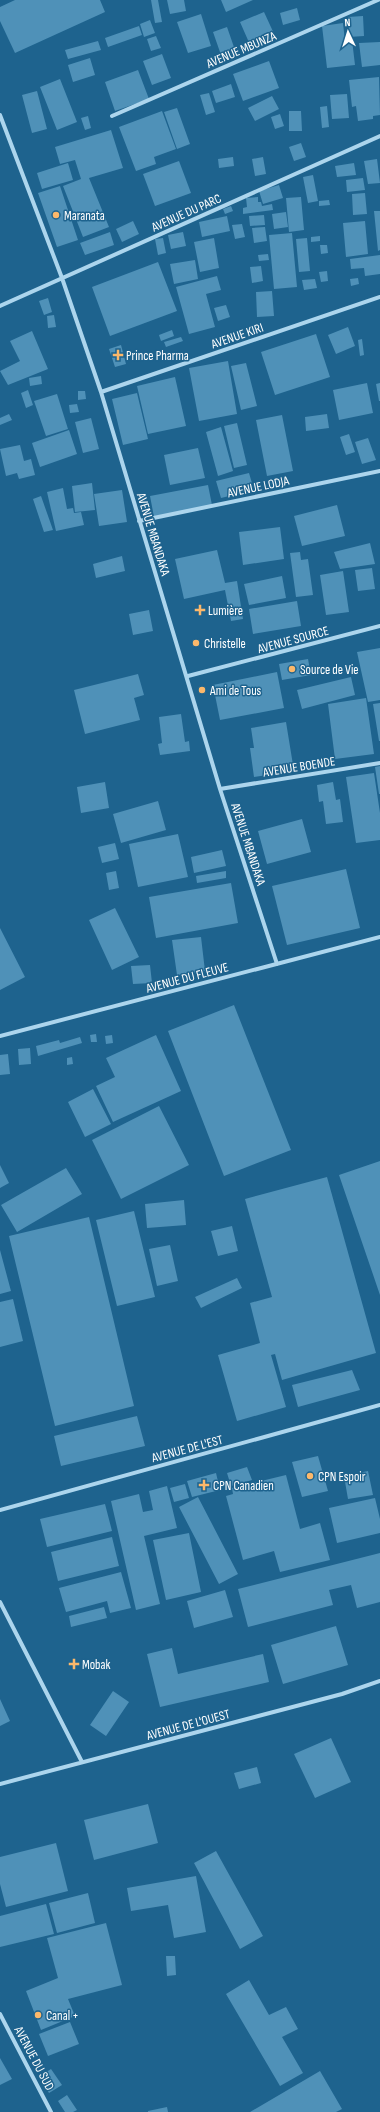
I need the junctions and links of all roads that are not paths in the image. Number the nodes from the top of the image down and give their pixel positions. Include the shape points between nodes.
1 (378, 0) edge
2 (0, 115) edge
3 (112, 116) dead end
4 (380, 136) edge
5 (62, 278) junction
6 (380, 298) edge
7 (0, 306) edge
8 (101, 392) junction
9 (380, 471) edge
10 (139, 521) junction
11 (380, 626) edge
12 (188, 676) junction
13 (380, 763) edge
14 (220, 789) junction
15 (380, 937) edge
16 (277, 964) junction
17 (0, 1036) edge
18 (380, 1405) edge
19 (0, 1510) edge
20 (0, 1602) edge
21 (380, 1681) edge
22 (82, 1762) junction
23 (0, 1784) edge
24 (0, 2014) edge
25 (51, 2112) edge

1 - 3 street, AVENUE MBUNZA
2 - 5 street, AVENUE MBANDAKA
4 - 5 street, AVENUE DU PARC
5 - 7 street, AVENUE DU PARC
5 - 8 street, AVENUE MBANDAKA
6 - 8 street, AVENUE KIRI
8 - 10 street, AVENUE MBANDAKA
9 - 10 street, AVENUE LODJA
10 - 12 street, AVENUE MBANDAKA
11 - 12 street, AVENUE SOURCE
12 - 14 street, AVENUE MBANDAKA
13 - 14 street, AVENUE BOENDE
14 - 16 street, AVENUE MBANDAKA
15 - 16 street, AVENUE DU FLEUVE
16 - 17 street, AVENUE DU FLEUVE
18 - 19 street, AVENUE DE L'EST
20 - 22 street
21 - 22 street, AVENUE DE L'OUEST via 335,1696
22 - 23 street, AVENUE DE L'OUEST
24 - 25 street, AVENUE DU SUD

